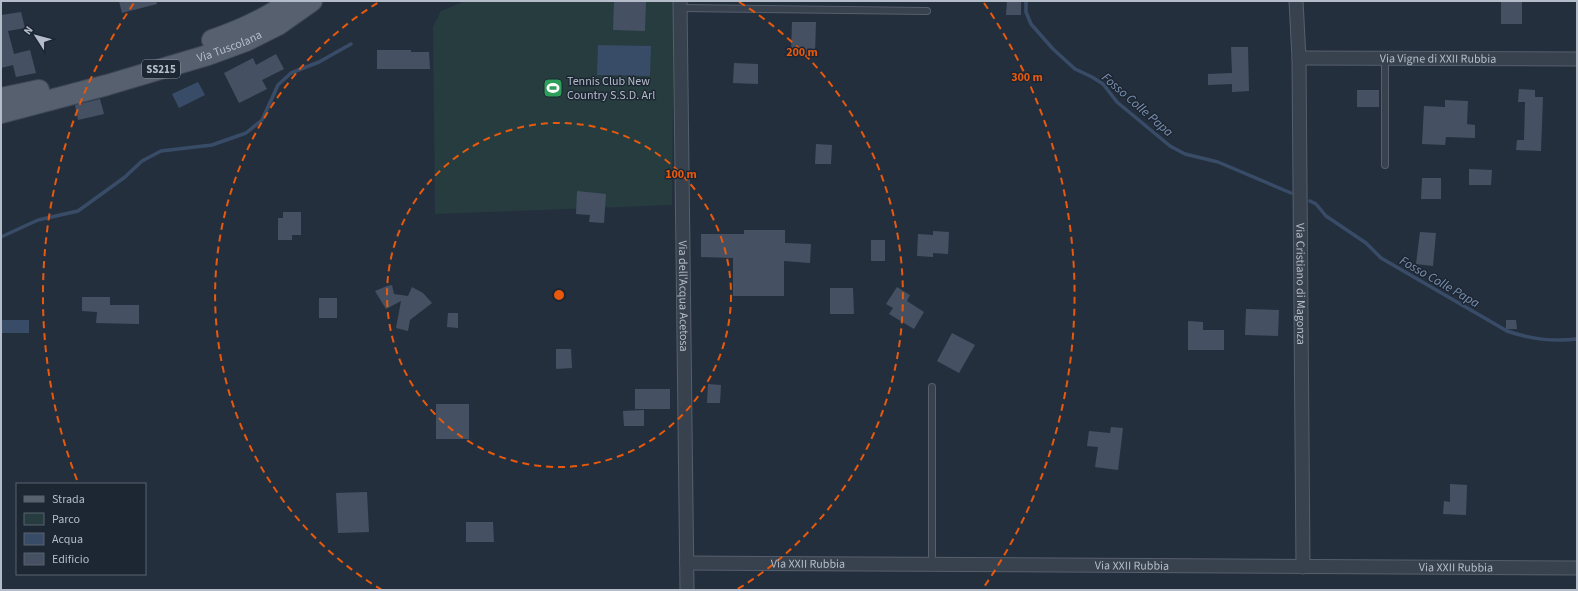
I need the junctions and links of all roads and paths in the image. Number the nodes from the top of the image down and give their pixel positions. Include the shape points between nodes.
1 (290, 1) edge
2 (312, 1) edge
3 (1296, 1) edge
4 (680, 5) edge
5 (927, 11) dead end
6 (1299, 58) junction
7 (1385, 58) junction
8 (1577, 59) edge
9 (1, 98) edge
10 (1, 113) edge
11 (1385, 165) dead end
12 (932, 387) dead end
13 (687, 563) junction
14 (932, 564) junction
15 (1303, 566) junction
16 (1577, 568) edge
17 (687, 590) edge

1 - 9 main road, Via Tuscolana / SS215 via 249,25 185,49 47,88
2 - 10 main road, Via Tuscolana / SS215 via 278,26 240,44 107,85
3 - 6 street, Via Cristiano di Magonza
4 - 5 lane
4 - 13 street, Via dell'Acqua Acetosa
6 - 7 street, Via Vigne di XXII Rubbia
6 - 15 street, Via Cristiano di Magonza
7 - 8 street, Via Vigne di XXII Rubbia
7 - 11 lane
12 - 14 lane
13 - 14 street, Via XXII Rubbia
13 - 17 street, Via dell'Acqua Acetosa
14 - 15 street, Via XXII Rubbia
15 - 16 street, Via XXII Rubbia

